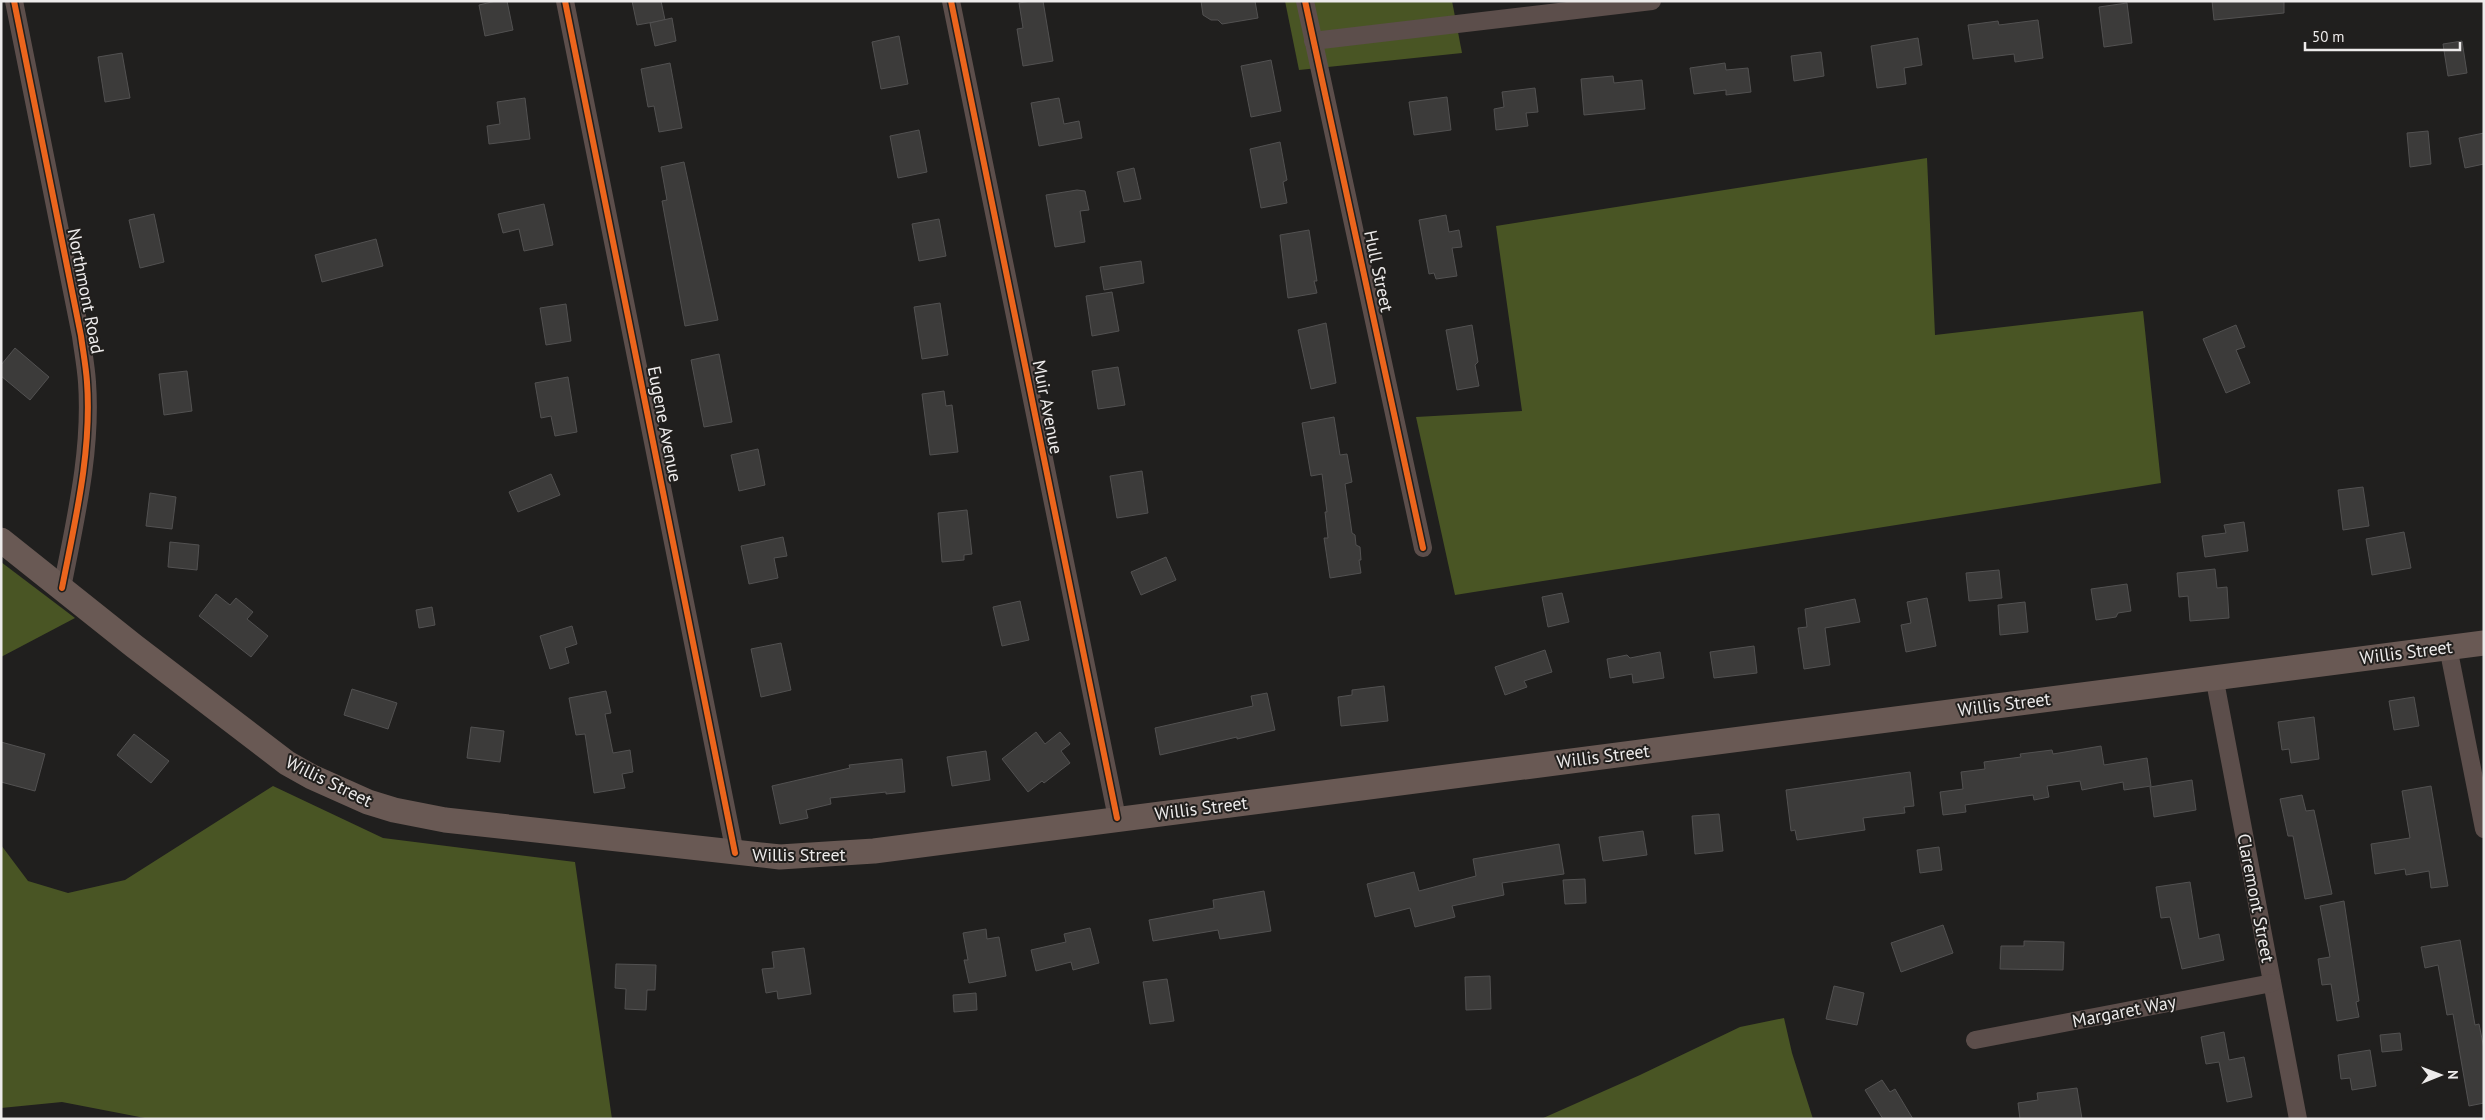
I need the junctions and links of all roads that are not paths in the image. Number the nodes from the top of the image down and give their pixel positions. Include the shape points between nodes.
1 (14, 1) edge
2 (565, 1) edge
3 (951, 1) edge
4 (1305, 1) edge
5 (1652, 1) edge
6 (1313, 41) junction
7 (1, 540) edge
8 (1423, 548) dead end
9 (62, 588) junction
10 (2484, 643) edge
11 (2448, 647) junction
12 (2214, 676) junction
13 (1117, 818) junction
14 (2484, 830) edge
15 (735, 853) junction
16 (2272, 983) junction
17 (1975, 1040) dead end
18 (2298, 1119) edge

1 - 9 street, Northmont Road via 81,336 87,381 83,469
2 - 15 street, Eugene Avenue
3 - 13 street, Muir Avenue
4 - 6 street, Hull Street
5 - 6 street
6 - 8 street, Hull Street
7 - 9 main road, Willis Street
9 - 15 main road, Willis Street via 287,762 368,802 445,820
10 - 11 main road, Willis Street
11 - 12 main road, Willis Street
11 - 14 street
12 - 13 main road, Willis Street
12 - 16 street, Claremont Street
13 - 15 main road, Willis Street via 874,851 780,857
16 - 17 street, Margaret Way
16 - 18 street, Claremont Street

